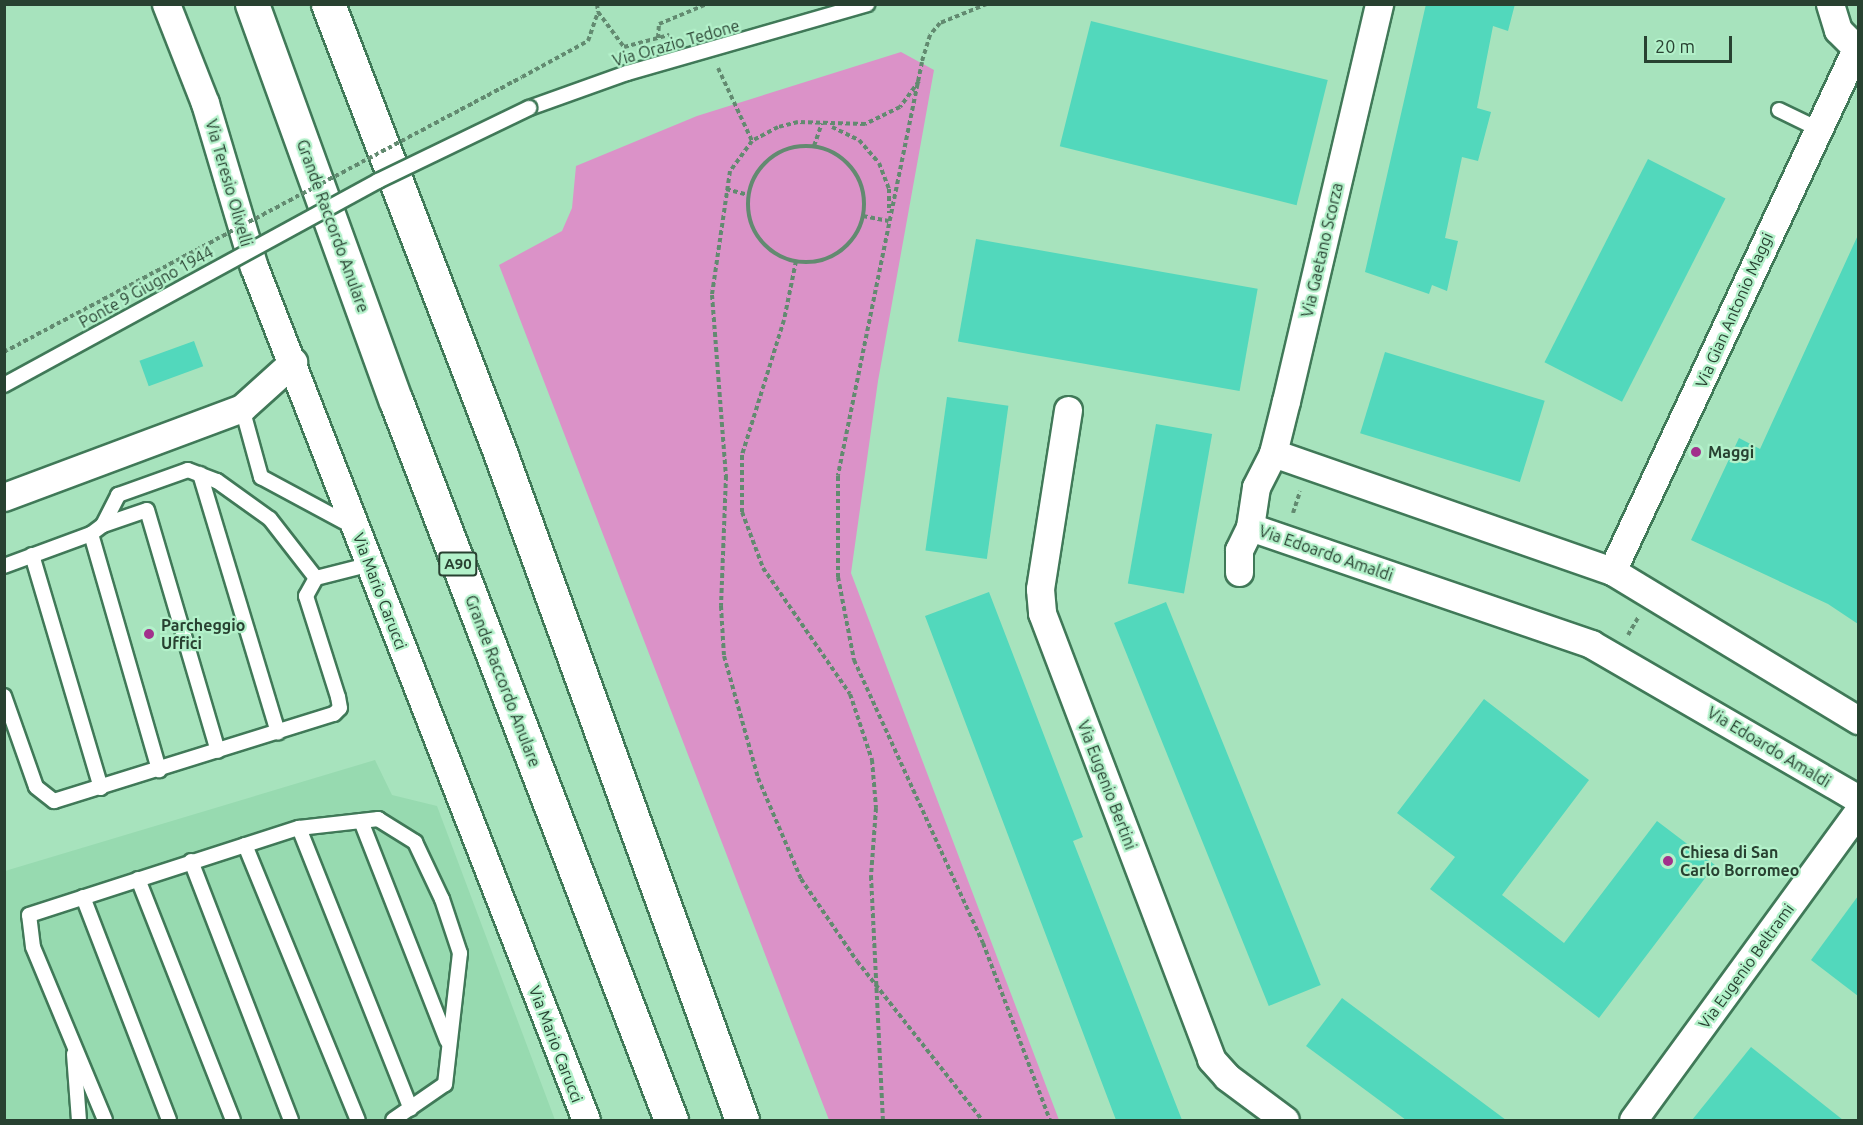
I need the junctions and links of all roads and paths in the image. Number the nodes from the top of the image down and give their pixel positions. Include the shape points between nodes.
1 (166, 4) edge
2 (252, 4) edge
3 (328, 4) edge
4 (597, 4) edge
5 (707, 4) edge
6 (867, 4) edge
7 (987, 4) edge
8 (1379, 4) edge
9 (1830, 5) edge
10 (598, 12) junction
11 (678, 33) dead end
12 (658, 38) junction
13 (1857, 49) edge
14 (718, 67) dead end
15 (919, 81) junction
16 (530, 108) joint
17 (1779, 110) dead end
18 (822, 123) junction
19 (829, 125) junction
20 (1816, 128) junction
21 (752, 141) junction
22 (814, 146) junction
23 (726, 189) junction
24 (748, 195) junction
25 (863, 216) junction
26 (889, 221) junction
27 (796, 261) junction
28 (4, 352) edge
29 (293, 362) junction
30 (4, 385) edge
31 (242, 408) junction
32 (1068, 410) dead end
33 (1273, 453) junction
34 (200, 474) junction
35 (1302, 486) dead end
36 (4, 497) edge
37 (103, 525) junction
38 (1289, 525) dead end
39 (1250, 527) junction
40 (356, 529) junction
41 (91, 534) junction
42 (32, 555) junction
43 (370, 564) junction
44 (4, 566) edge
45 (1612, 570) junction
46 (1239, 572) dead end
47 (316, 578) junction
48 (1645, 606) dead end
49 (1622, 646) dead end
50 (4, 696) edge
51 (1858, 720) edge
52 (278, 732) junction
53 (218, 751) junction
54 (159, 770) junction
55 (101, 788) junction
56 (1858, 799) edge
57 (1858, 812) edge
58 (361, 821) junction
59 (299, 828) junction
60 (245, 845) junction
61 (191, 861) junction
62 (138, 879) junction
63 (83, 897) junction
64 (876, 987) junction
65 (73, 1044) junction
66 (450, 1048) junction
67 (411, 1109) junction
68 (79, 1120) edge
69 (105, 1120) edge
70 (169, 1120) edge
71 (233, 1120) edge
72 (291, 1120) edge
73 (358, 1120) edge
74 (393, 1120) edge
75 (586, 1120) edge
76 (671, 1120) edge
77 (742, 1120) edge
78 (882, 1120) edge
79 (982, 1120) edge
80 (1050, 1120) edge
81 (1285, 1120) edge
82 (1633, 1120) edge

1 - 29 street, Via Teresio Olivelli via 205,103 254,267
2 - 76 highway, Grande Raccordo Anulare / A90 via 396,401
3 - 77 highway via 501,455
4 - 10 path
5 - 12 path via 660,24
6 - 16 lane, Via Orazio Tedone via 610,78
7 - 15 path via 940,23 930,35
8 - 33 street, Via Gaetano Scorza
9 - 13 street via 1838,30
10 - 12 path via 624,47
10 - 28 path, bridge via 588,41
11 - 12 path
13 - 20 street, Via Gian Antonio Maggi
14 - 21 path
15 - 19 path via 900,106 874,120
15 - 26 path
16 - 30 lane, Ponte 9 Giugno 1944, bridge via 378,181
17 - 20 lane
18 - 19 path
18 - 21 path via 778,127
18 - 22 path
19 - 26 path via 859,140 879,163 889,189
20 - 45 street, Via Gian Antonio Maggi via 1663,469
21 - 23 path via 730,171
22 - 24 path via 782,150 766,161
22 - 25 path via 838,155 852,168 861,184
23 - 24 path
23 - 64 path via 712,295 726,476 723,656 778,835 801,879
24 - 27 path via 748,215 756,233 768,248
25 - 26 path
25 - 27 path via 853,239 840,252 822,260
26 - 80 path via 838,476 842,616 876,717 983,943
27 - 64 path via 784,320 742,455 742,512 763,568 842,680 863,724 876,808 871,876
29 - 31 street
29 - 40 street, Via Mario Carucci
31 - 36 street
31 - 40 lane via 261,477
32 - 81 street, Via Eugenio Bertini via 1040,589 1042,613 1211,1059 1227,1077
33 - 39 street, Via Edoardo Amaldi via 1256,487
33 - 45 street
34 - 37 lane via 188,470 118,495
34 - 47 lane via 270,519
34 - 52 lane
35 - 38 path
37 - 41 lane
37 - 53 lane via 147,510
39 - 46 street via 1239,549
39 - 56 street, Via Edoardo Amaldi via 1591,644
40 - 43 street, Via Mario Carucci
41 - 42 lane
41 - 54 lane
42 - 44 lane
42 - 55 lane
43 - 47 lane
43 - 75 street, Via Mario Carucci
45 - 51 street
47 - 52 lane via 306,596 340,708
48 - 49 path
50 - 55 lane via 42,796 54,801
52 - 53 lane
53 - 54 lane
54 - 55 lane
57 - 82 street, Via Eugenio Beltrami
58 - 59 lane
58 - 66 lane
58 - 66 lane via 378,819 415,842 442,899 460,953 451,1000
59 - 60 lane
59 - 67 lane
60 - 61 lane
60 - 73 lane
61 - 62 lane
61 - 72 lane
62 - 63 lane
62 - 71 lane
63 - 65 lane via 29,915 33,947
63 - 70 lane
64 - 78 path
64 - 79 path
65 - 68 lane
65 - 69 lane
66 - 67 lane via 445,1084
67 - 74 lane

